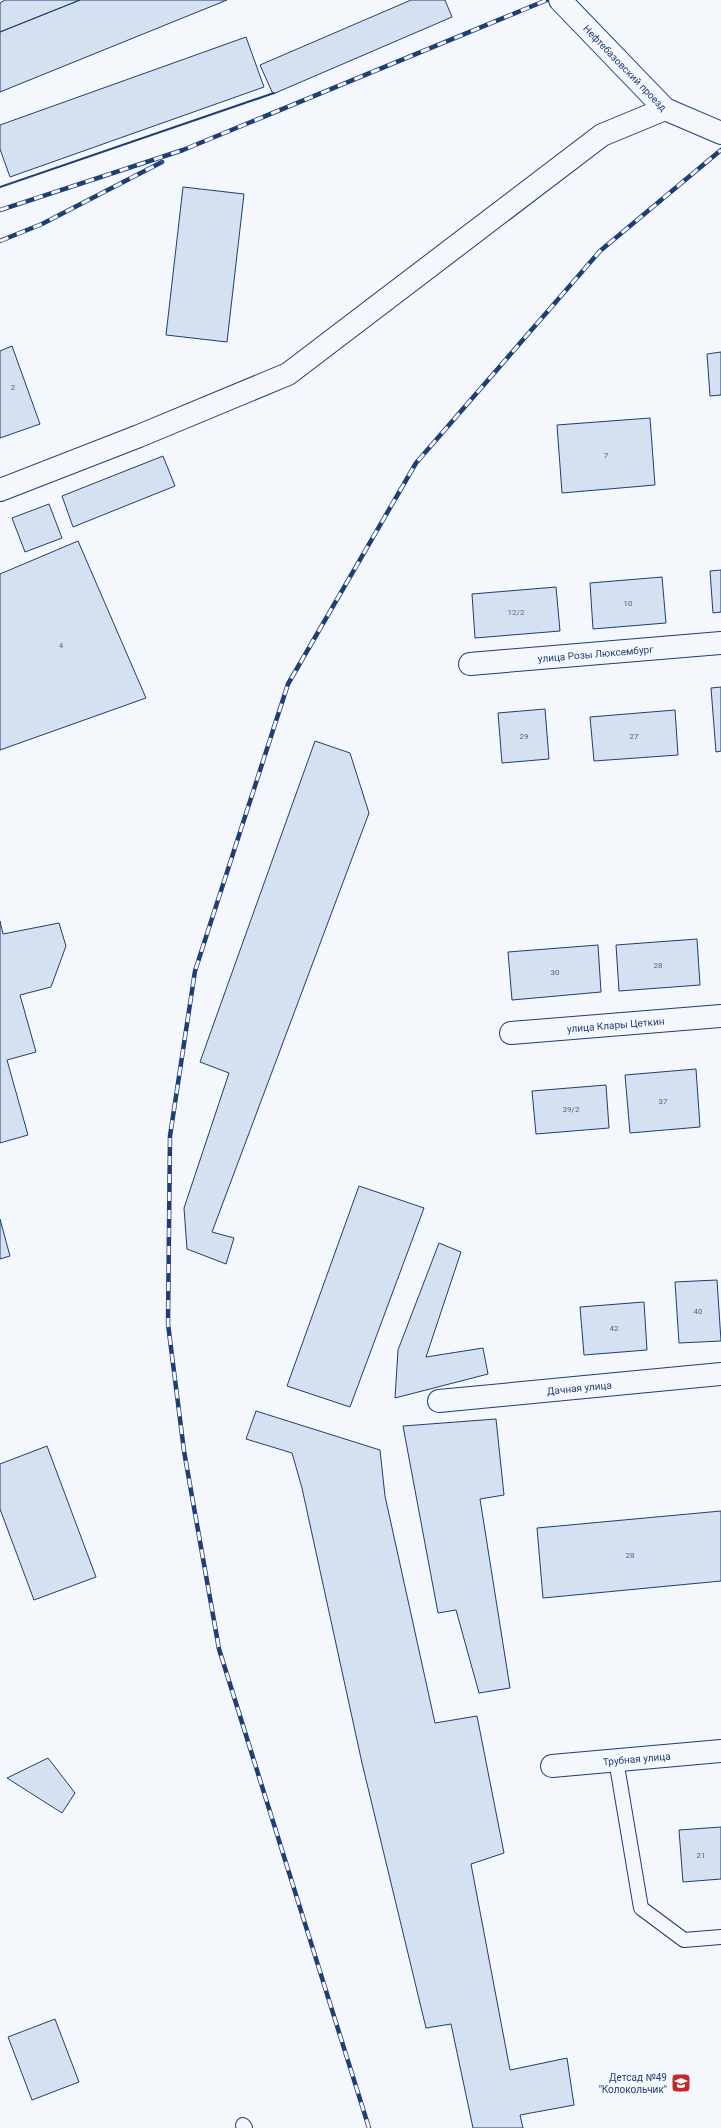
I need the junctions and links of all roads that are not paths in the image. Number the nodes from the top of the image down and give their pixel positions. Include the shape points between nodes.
1 (560, 0) edge
2 (665, 109) junction
3 (721, 133) edge
4 (0, 490) edge
5 (721, 643) edge
6 (470, 664) dead end
7 (721, 1016) edge
8 (511, 1033) dead end
9 (721, 1374) edge
10 (439, 1401) dead end
11 (721, 1751) edge
12 (616, 1760) junction
13 (552, 1766) dead end
14 (721, 1937) edge

1 - 2 street, Нефтебазовский проезд
2 - 3 street, Нефтебазовский проезд
2 - 4 street via 602,135 288,374 140,436
5 - 6 street, улица Розы Люксембург
7 - 8 street, улица Клары Цеткин
9 - 10 street, Дачная улица
11 - 12 street, Трубная улица
12 - 13 street, Трубная улица
12 - 14 lane via 641,1908 684,1940

